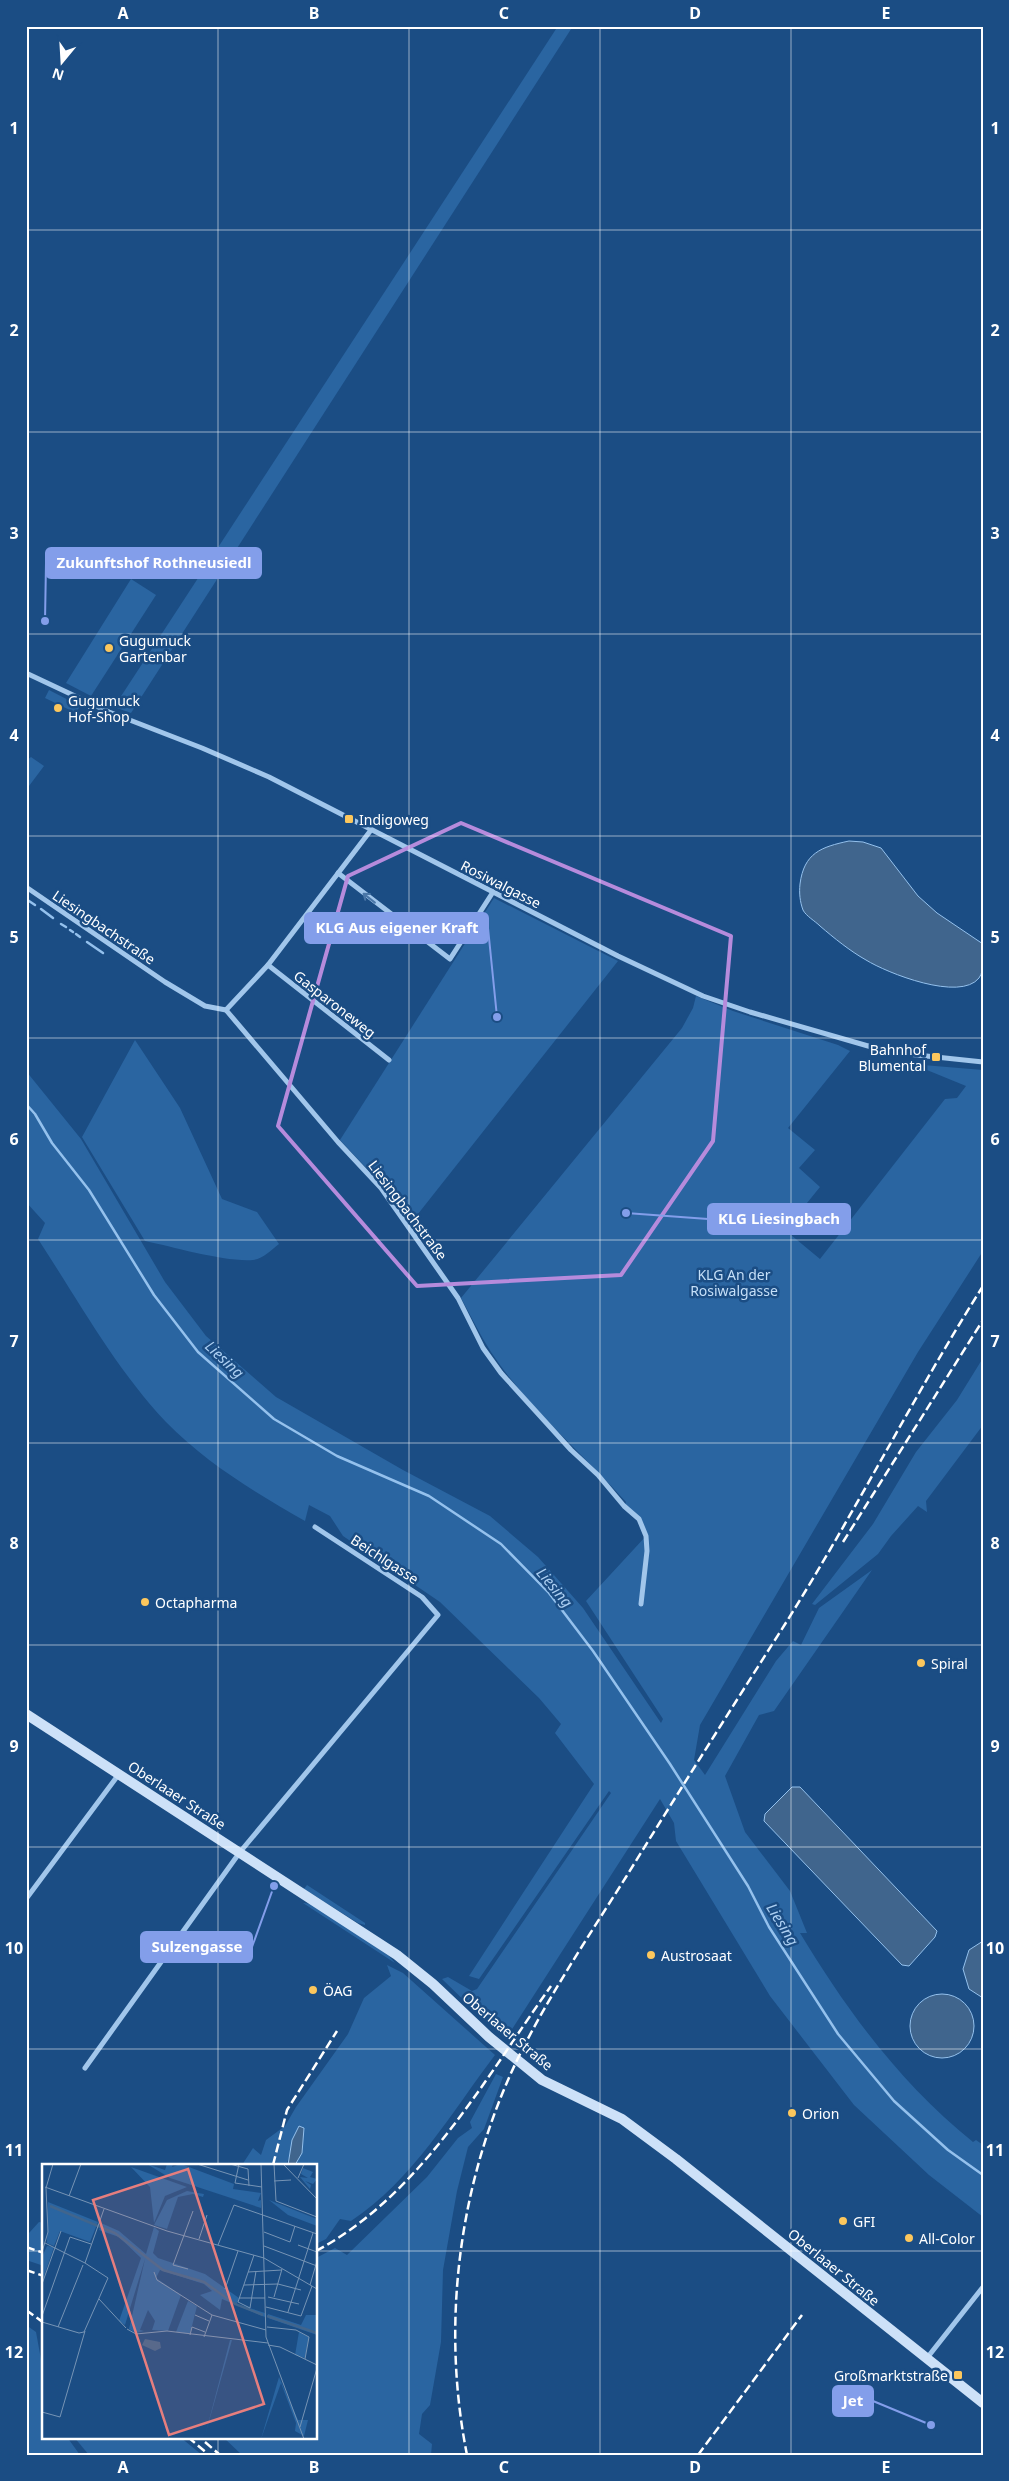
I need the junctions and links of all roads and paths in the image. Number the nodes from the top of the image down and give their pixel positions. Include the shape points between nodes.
1 (26, 673) edge
2 (372, 830) junction
3 (338, 873) junction
4 (26, 887) edge
5 (493, 892) junction
6 (268, 965) junction
7 (226, 1010) junction
8 (389, 1060) dead end
9 (983, 1062) edge
10 (315, 1527) dead end
11 (641, 1604) dead end
12 (26, 1714) edge
13 (119, 1774) junction
14 (240, 1852) junction
15 (26, 1899) edge
16 (85, 2068) dead end
17 (983, 2287) edge
18 (927, 2359) junction
19 (983, 2403) edge

1 - 2 street, Rosiwalgasse via 109,712 228,758
2 - 3 street
2 - 5 street, Rosiwalgasse
5 -> 3 street via 450,959
3 - 6 street
4 - 7 street, Liesingbachstraße via 173,987 205,1006
5 - 9 street, Rosiwalgasse via 703,996 889,1051
6 - 7 street
6 - 8 street, Gasparoneweg
7 - 11 street, Liesingbachstraße via 386,1195 458,1298 483,1348 501,1373 639,1519 648,1551
10 - 14 street, Beichlgasse via 422,1597 438,1615
12 - 13 main road, Oberlaaer Straße
13 - 14 main road, Oberlaaer Straße
13 - 15 street
14 - 16 street
14 - 18 main road, Oberlaaer Straße via 397,1955 542,2080 622,2120 676,2159
17 - 18 street
18 - 19 main road, Oberlaaer Straße

